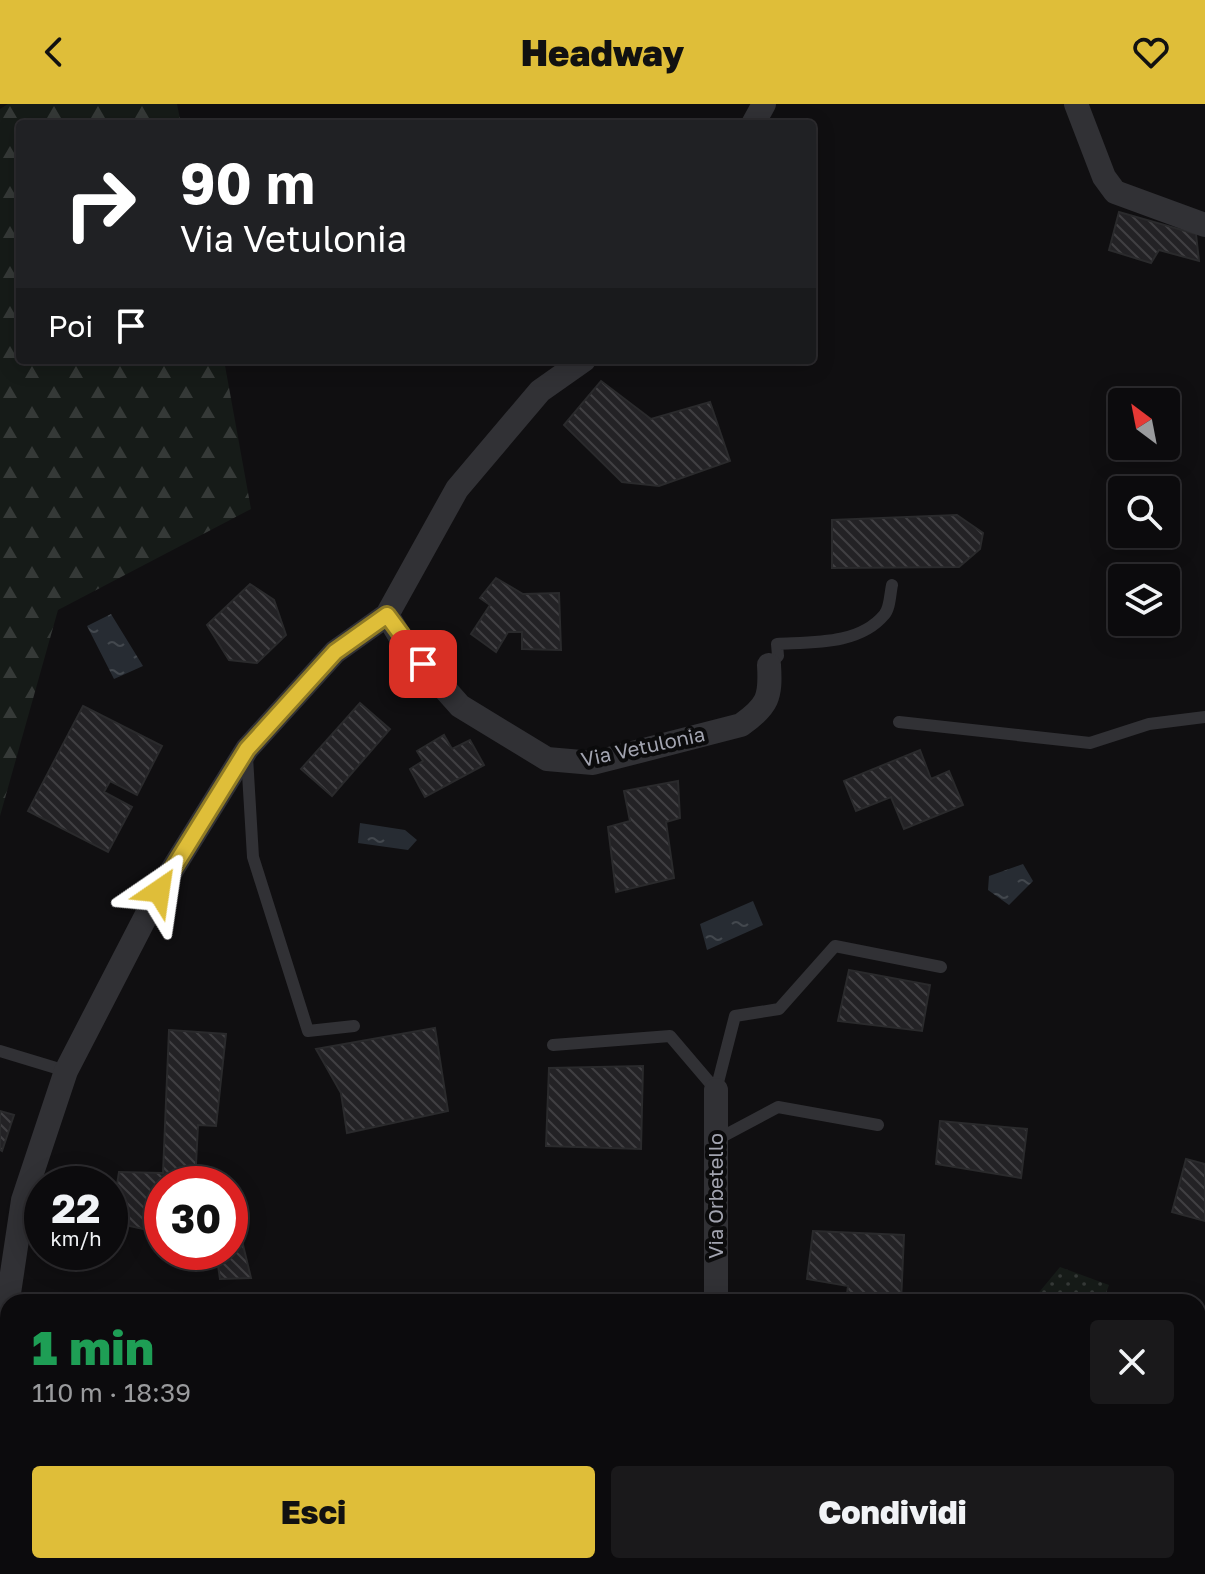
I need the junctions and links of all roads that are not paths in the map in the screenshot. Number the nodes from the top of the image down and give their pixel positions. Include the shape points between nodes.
1 (1076, 104) edge
2 (1205, 225) edge
3 (578, 364) edge
4 (892, 585) dead end
5 (387, 615) junction
6 (769, 665) joint
7 (1205, 717) edge
8 (899, 722) dead end
9 (247, 749) junction
10 (941, 967) dead end
11 (354, 1026) dead end
12 (553, 1045) dead end
13 (0, 1051) edge
14 (66, 1071) junction
15 (716, 1090) junction
16 (878, 1125) dead end
17 (716, 1140) junction
18 (9, 1294) edge
19 (716, 1294) edge

1 - 2 street via 1115,192
3 - 5 street via 540,391 457,489
4 - 6 lane via 886,614 863,633 777,644 778,656
5 - 6 street, Via Vetulonia via 404,643 460,706 547,759 573,763 593,763 741,725 759,712 770,692
5 - 9 street via 335,652
7 - 8 lane via 1149,724 1090,743
9 - 11 lane via 253,857 308,1031
9 - 14 street via 159,891
10 - 15 lane via 835,946 779,1009 735,1016
12 - 15 lane via 670,1036
13 - 14 lane
14 - 18 street via 23,1200
15 - 17 street, Via Orbetello
16 - 17 lane via 778,1107
17 - 19 street, Via Orbetello

